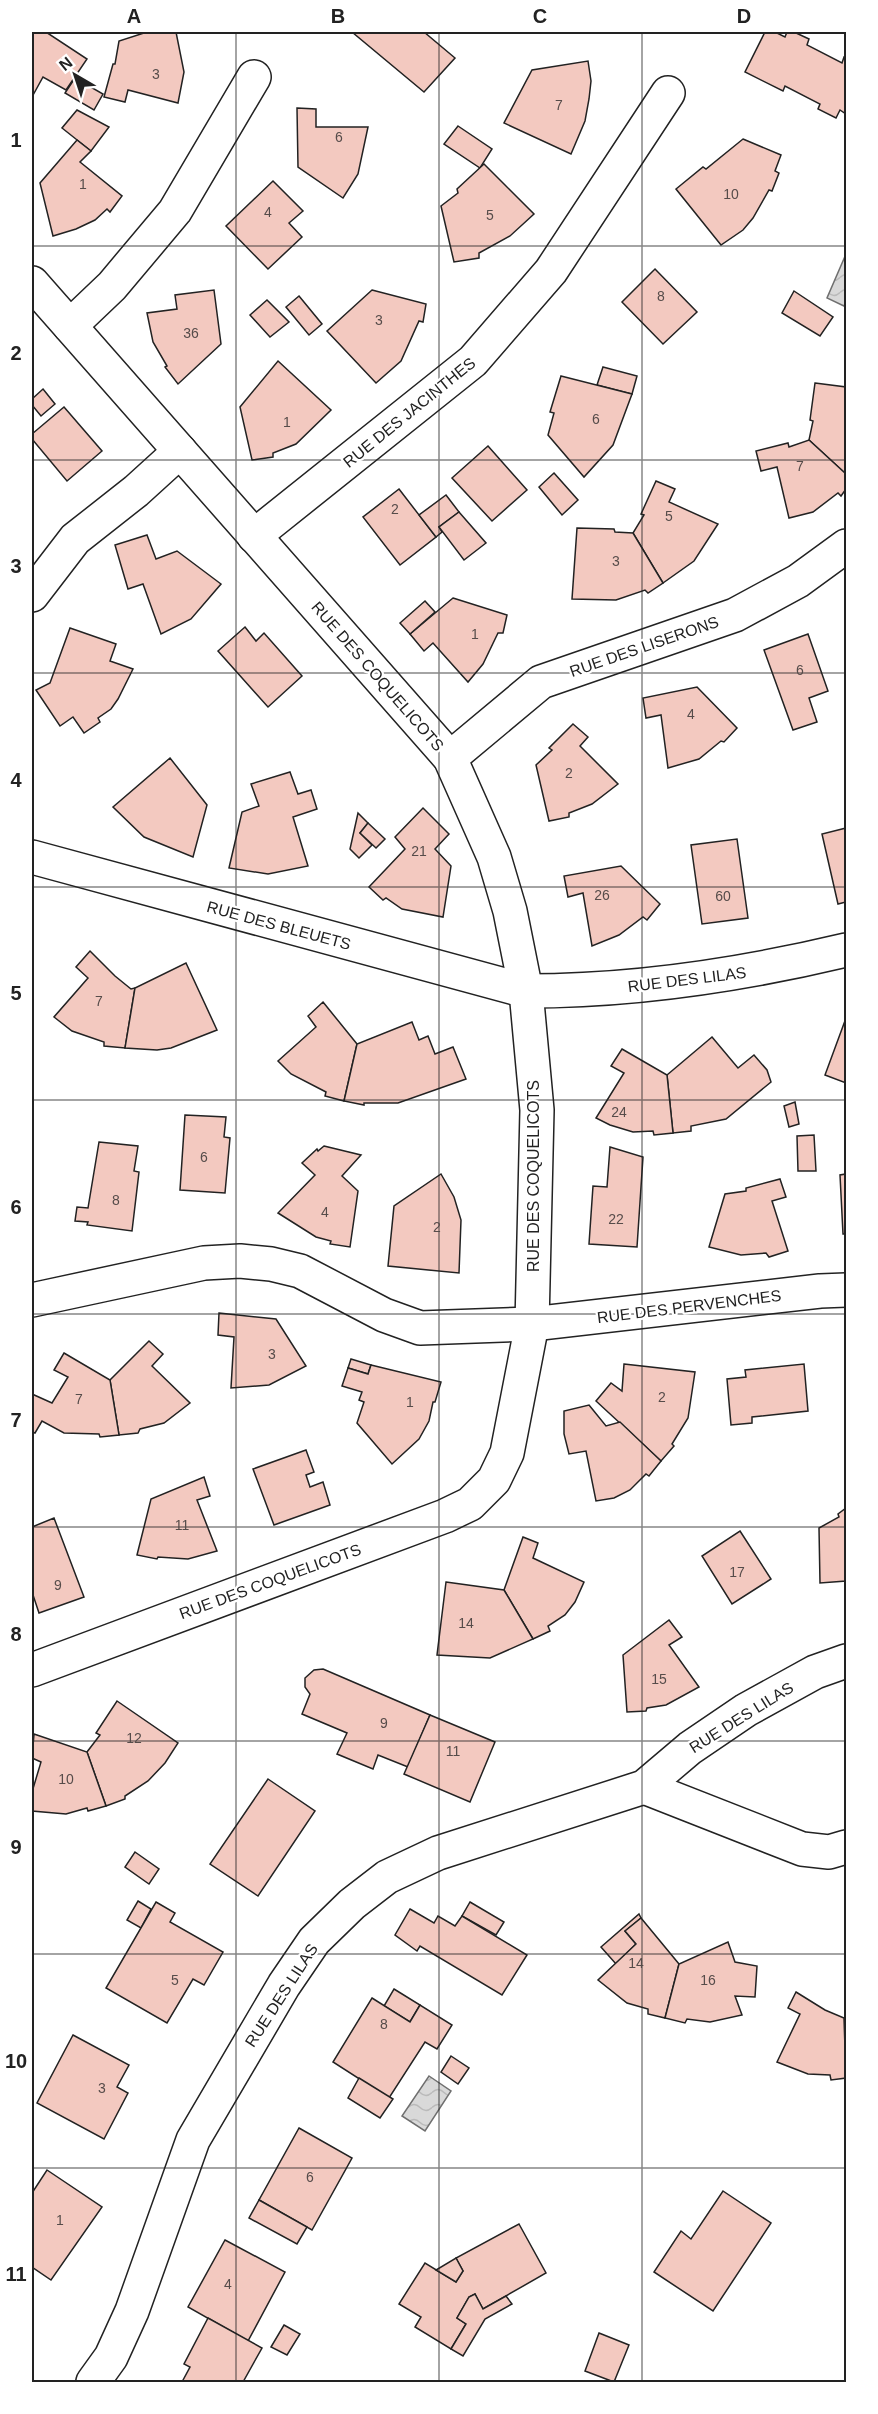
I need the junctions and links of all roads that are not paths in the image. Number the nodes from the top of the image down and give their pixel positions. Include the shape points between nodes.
1 (254, 77) dead end
2 (668, 93) dead end
3 (32, 283) edge
4 (70, 326) junction
5 (180, 452) junction
6 (254, 536) junction
7 (846, 546) edge
8 (32, 595) edge
9 (450, 758) junction
10 (32, 857) edge
11 (846, 950) edge
12 (526, 991) junction
13 (846, 1290) edge
14 (32, 1300) edge
15 (532, 1324) junction
16 (846, 1661) edge
17 (32, 1670) edge
18 (644, 1786) junction
19 (846, 1847) edge
20 (93, 2382) edge

1 - 4 street via 175,211 112,286
2 - 6 street, RUE DES JACINTHES via 551,271 473,361
3 - 4 street, RUE DES COQUELICOTS
4 - 5 street, RUE DES COQUELICOTS
5 - 6 street, RUE DES COQUELICOTS
5 - 8 street via 75,539
6 - 9 street, RUE DES COQUELICOTS
7 - 9 street, RUE DES LISERONS via 798,581 735,615 541,682
9 - 12 street, RUE DES COQUELICOTS via 494,857 510,911
10 - 12 street, RUE DES BLEUETS
11 - 12 street, RUE DES LILAS via 776,967 664,985 576,992
12 - 15 street, RUE DES COQUELICOTS via 537,1110
13 - 15 street, RUE DES PERVENCHES
14 - 15 street, RUE DES PERVENCHES via 204,1263 240,1261 300,1271 384,1315 420,1328
15 - 17 street, RUE DES COQUELICOTS via 507,1453 494,1480 470,1504
16 - 18 street, RUE DES LILAS via 815,1672 746,1710
18 - 19 street via 802,1849 829,1852
18 - 20 street, RUE DES LILAS via 438,1853 387,1877 314,1941 193,2140 132,2311 111,2357

